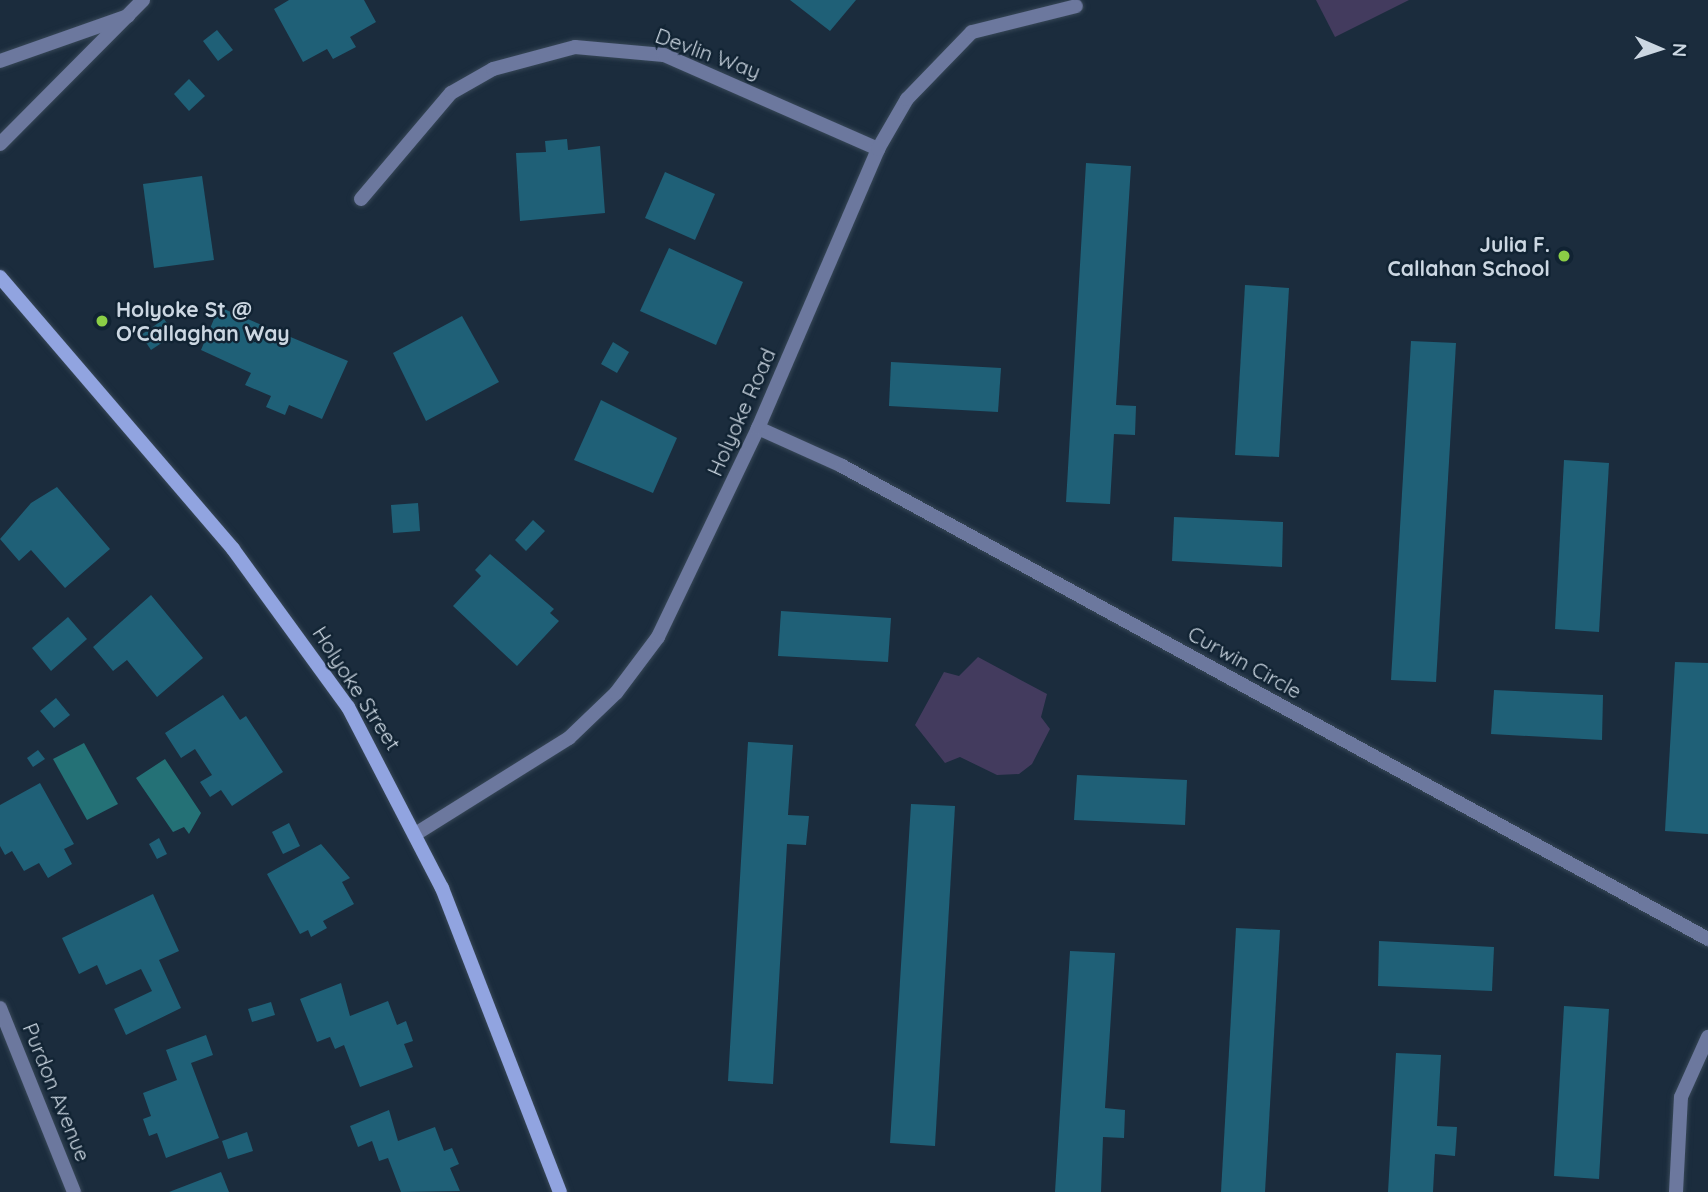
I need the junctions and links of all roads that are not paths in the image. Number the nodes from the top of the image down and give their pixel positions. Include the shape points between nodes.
1 (143, 0) edge
2 (1077, 3) edge
3 (130, 15) junction
4 (0, 61) edge
5 (0, 144) edge
6 (878, 149) junction
7 (361, 199) dead end
8 (0, 277) edge
9 (758, 429) junction
10 (417, 833) junction
11 (1708, 939) edge
12 (0, 1008) edge
13 (1706, 1045) edge
14 (74, 1192) edge
15 (560, 1192) edge
16 (1676, 1192) edge

1 - 3 street
2 - 6 street, Holyoke Road via 1009,19 965,37 907,99
3 - 4 street
3 - 5 street
6 - 7 street, Devlin Way via 664,55 575,47 493,69 451,93
6 - 9 street, Holyoke Road
8 - 10 main road, Holyoke Street via 280,610 348,707
9 - 10 street, Holyoke Road via 677,606 616,693 534,764
9 - 11 street, Curwin Circle via 842,466
10 - 15 main road, Holyoke Street
12 - 14 street, Purdon Avenue
13 - 16 street via 1681,1097

